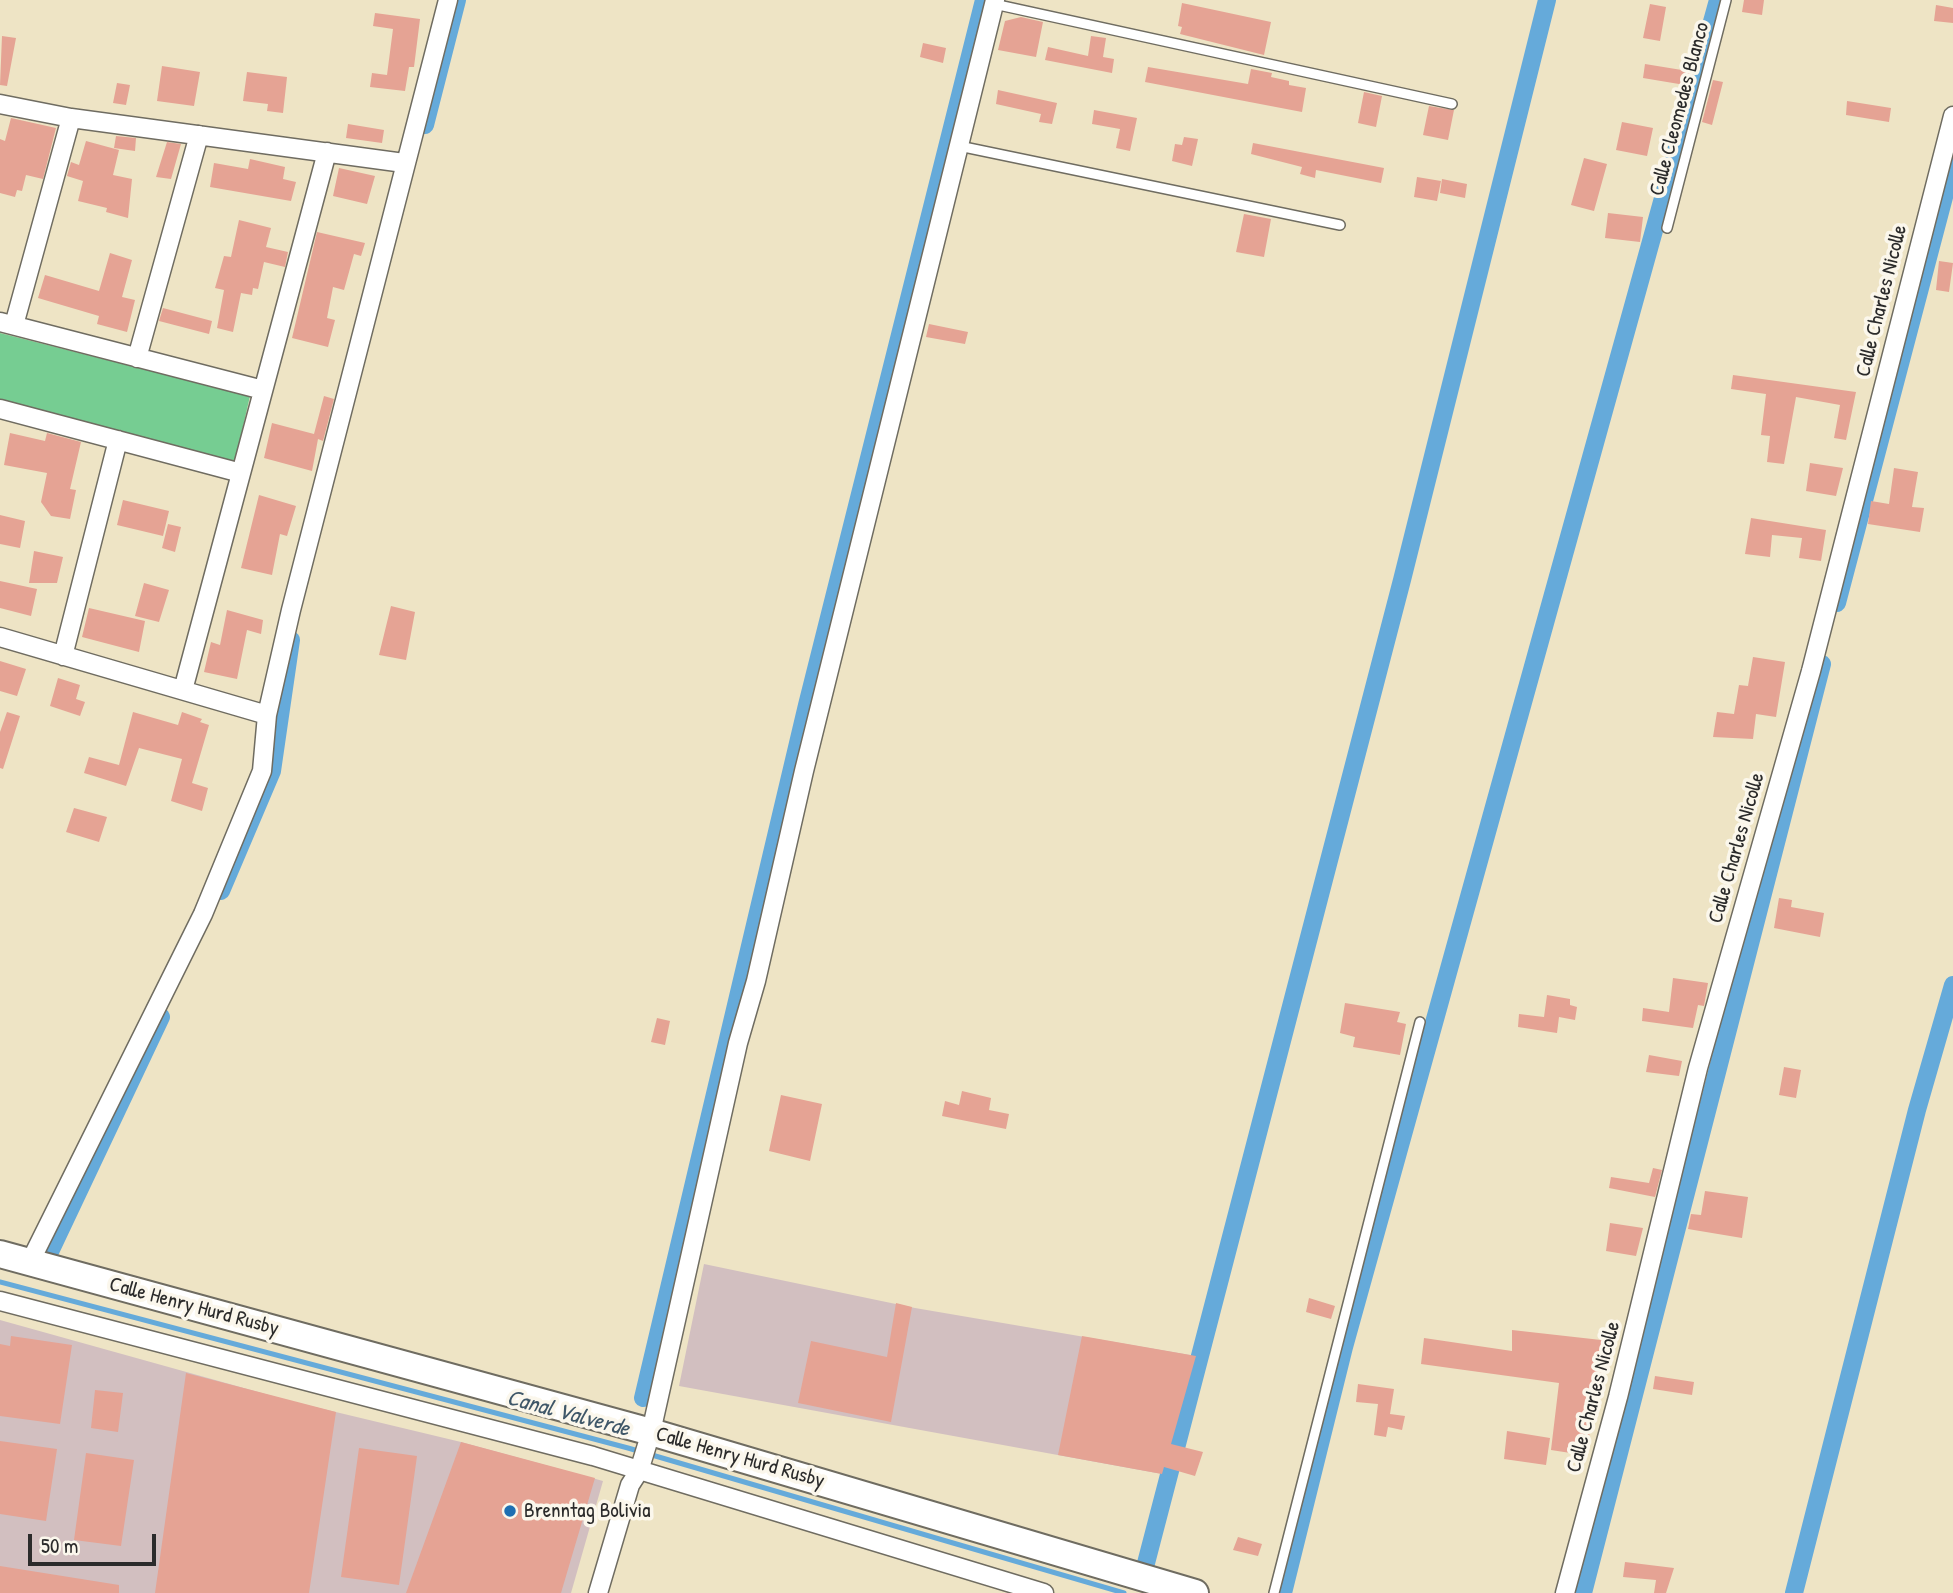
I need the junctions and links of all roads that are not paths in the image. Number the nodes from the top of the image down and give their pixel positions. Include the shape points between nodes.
1 (448, 0) edge
2 (1726, 0) edge
3 (995, 2) edge
4 (0, 104) edge
5 (1452, 104) dead end
6 (1953, 116) edge
7 (71, 118) junction
8 (199, 135) junction
9 (959, 146) junction
10 (327, 152) junction
11 (404, 163) junction
12 (1340, 225) dead end
13 (1667, 228) dead end
14 (7, 323) edge
15 (137, 358) junction
16 (263, 390) junction
17 (0, 409) edge
18 (118, 440) junction
19 (241, 473) junction
20 (0, 637) edge
21 (63, 656) junction
22 (183, 690) junction
23 (267, 715) junction
24 (1420, 1022) dead end
25 (0, 1254) edge
26 (30, 1262) junction
27 (0, 1301) edge
28 (650, 1437) junction
29 (640, 1466) junction
30 (598, 1593) edge
31 (1044, 1593) edge
32 (1195, 1593) edge
33 (1274, 1593) edge
34 (1565, 1593) edge

1 - 11 street
2 - 13 lane, Calle Cleomedes Blanco
3 - 5 lane
3 - 9 street
4 - 7 street
6 - 34 street, Calle Charles Nicolle via 1811,671 1698,1068
7 - 8 street
7 - 14 street
8 - 10 street
8 - 15 street
9 - 12 lane
9 - 28 street via 738,1043
10 - 11 street
10 - 16 street
11 - 23 street
14 - 15 street
15 - 16 street
16 - 19 street
17 - 18 street
18 - 19 street
18 - 21 street
19 - 22 street
20 - 21 street
21 - 22 street
22 - 23 street
23 - 26 street via 262,771 203,914
24 - 33 lane
25 - 26 street, Calle Henry Hurd Rusby
26 - 28 street, Calle Henry Hurd Rusby
27 - 29 street, Calle Henry Hurd Rusby
28 - 29 street
28 - 32 street, Calle Henry Hurd Rusby
29 - 30 street via 630,1485
29 - 31 street, Calle Henry Hurd Rusby

